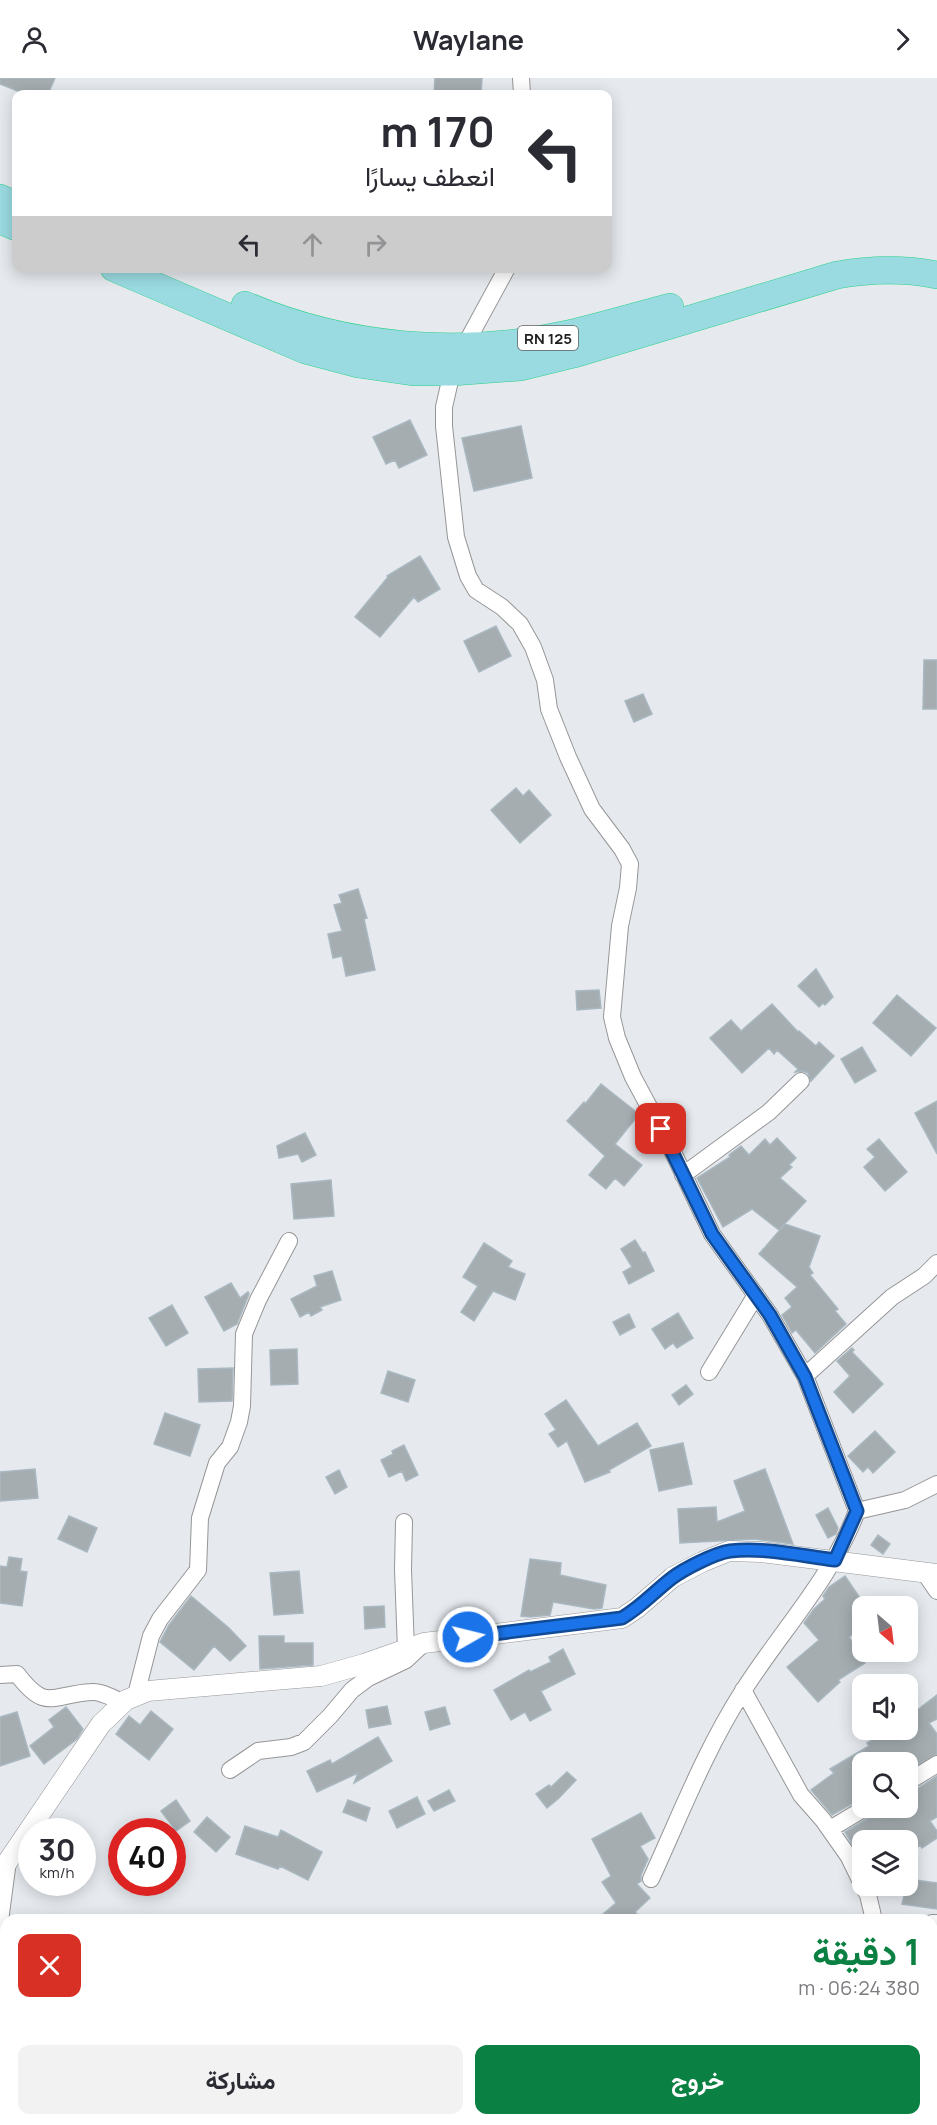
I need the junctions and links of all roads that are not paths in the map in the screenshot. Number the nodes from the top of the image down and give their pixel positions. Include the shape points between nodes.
1 (937, 260) edge
2 (126, 273) edge
3 (173, 273) edge
4 (504, 273) edge
5 (937, 275) edge
6 (464, 347) junction
7 (452, 372) junction
8 (801, 1081) dead end
9 (683, 1175) junction
10 (289, 1241) dead end
11 (937, 1263) edge
12 (756, 1295) junction
13 (709, 1372) dead end
14 (805, 1377) junction
15 (937, 1484) edge
16 (857, 1511) junction
17 (404, 1522) dead end
18 (835, 1560) junction
19 (931, 1573) edge
20 (937, 1591) edge
21 (415, 1647) junction
22 (0, 1675) edge
23 (743, 1690) junction
24 (130, 1699) junction
25 (937, 1764) edge
26 (230, 1770) dead end
27 (918, 1776) edge
28 (852, 1816) edge
29 (830, 1829) junction
30 (852, 1863) edge
31 (4, 1867) edge
32 (651, 1879) dead end
33 (868, 1896) edge
34 (1, 1914) edge
35 (873, 1914) edge

1 - 6 highway, RN 125 via 894,255 847,259 567,334
2 - 7 highway via 305,350 358,364 413,372
3 - 6 highway, RN 125 via 310,328 391,343
4 - 6 street
5 - 7 highway via 877,269 837,275 574,354 521,367
7 - 9 street via 443,418 456,537 476,590 514,618 533,647 545,680 549,709 568,757 592,809 630,864 612,1017 633,1077
8 - 9 street via 769,1112
9 - 12 street via 712,1234
10 - 24 street via 244,1334 239,1422 230,1447 217,1463 200,1518 198,1569 151,1636
11 - 14 street via 892,1297
12 - 13 street
12 - 14 street
14 - 16 street
15 - 16 street via 905,1500
16 - 18 street
17 - 21 street via 403,1570
18 - 19 street
18 - 21 street via 729,1551 673,1577 622,1618
18 - 23 street
19 - 20 street
21 - 24 street via 321,1676 148,1691
21 - 26 street via 406,1660 352,1690 304,1742 258,1751
22 - 24 street via 17,1674 29,1690 50,1699 94,1691
23 - 29 street via 801,1795
23 - 32 street via 714,1740
24 - 31 street via 101,1724
25 - 27 street
28 - 29 street
29 - 30 street
31 - 34 street
33 - 35 street

